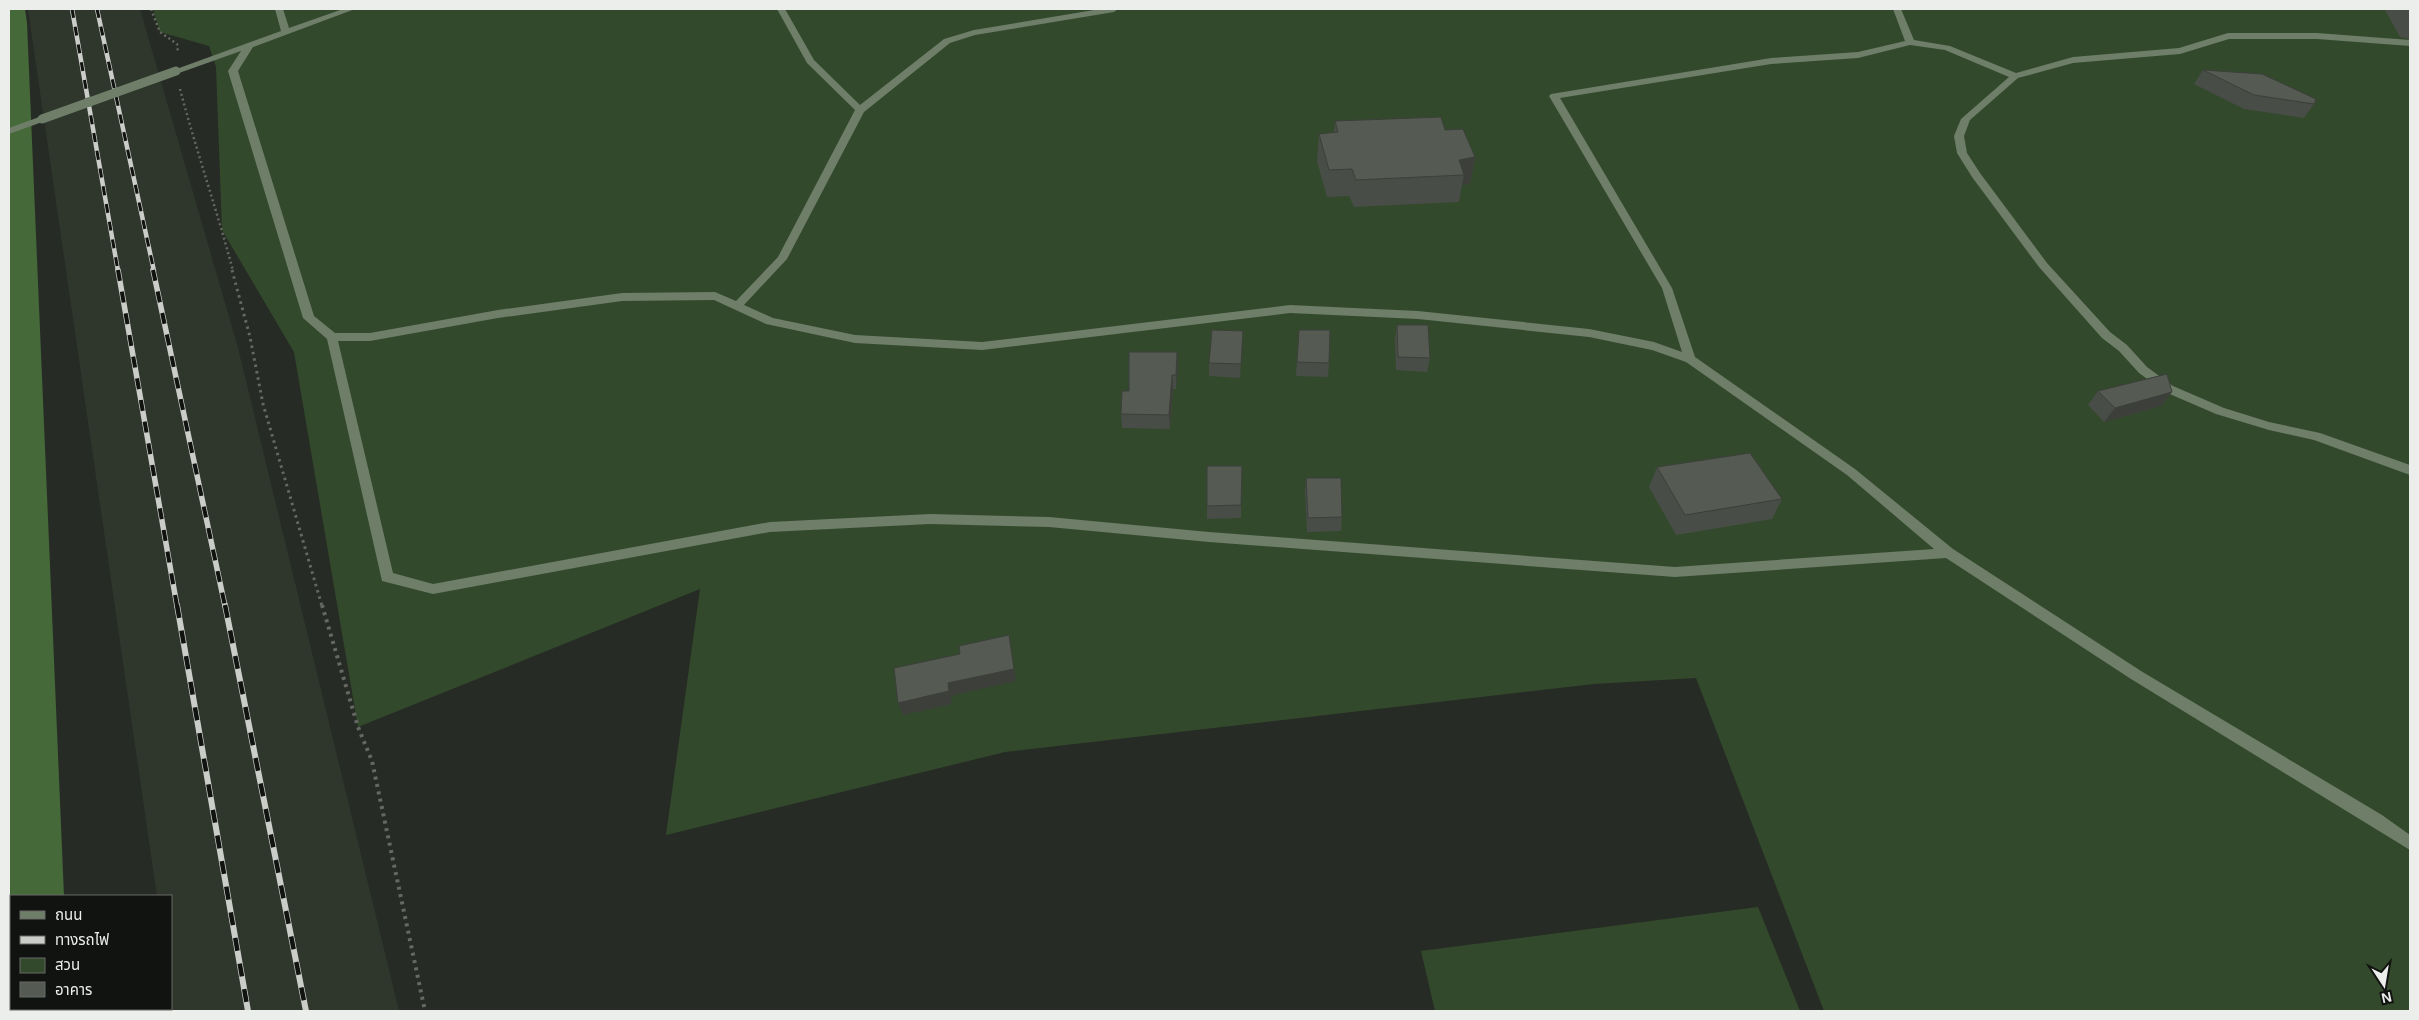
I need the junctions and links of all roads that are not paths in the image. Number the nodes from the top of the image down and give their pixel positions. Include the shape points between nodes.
1 (279, 9) edge
2 (351, 9) edge
3 (781, 9) edge
4 (1114, 9) edge
5 (1897, 9) edge
6 (286, 31) junction
7 (1910, 42) junction
8 (2410, 43) edge
9 (250, 44) junction
10 (2015, 76) junction
11 (860, 110) junction
12 (9, 130) edge
13 (738, 305) junction
14 (332, 337) junction
15 (1690, 359) junction
16 (2410, 470) edge
17 (1948, 553) junction
18 (2410, 843) edge

1 - 6 street
2 - 6 street
3 - 11 street via 810,62
4 - 11 street via 974,33 947,41
5 - 7 street
6 - 9 street
7 - 10 street via 1947,48
7 - 15 street via 1858,55 1771,61 1554,96 1667,288
8 - 10 street via 2317,36 2228,36 2180,51 2073,60
9 - 12 street, bridge
9 - 14 street via 233,71 309,318
10 - 16 street via 1966,119 1959,136 1962,153 2043,266 2106,335 2143,370 2191,400 2269,426 2316,436
11 - 13 street via 782,259
13 - 14 street via 714,296 622,297 498,314 370,337
13 - 15 street via 770,321 854,339 982,346 1290,309 1418,315 1589,333 1654,346
14 - 17 street via 387,577 433,589 770,528 930,519 1049,522 1675,572
15 - 17 street via 1851,472
17 - 18 street via 2136,675

